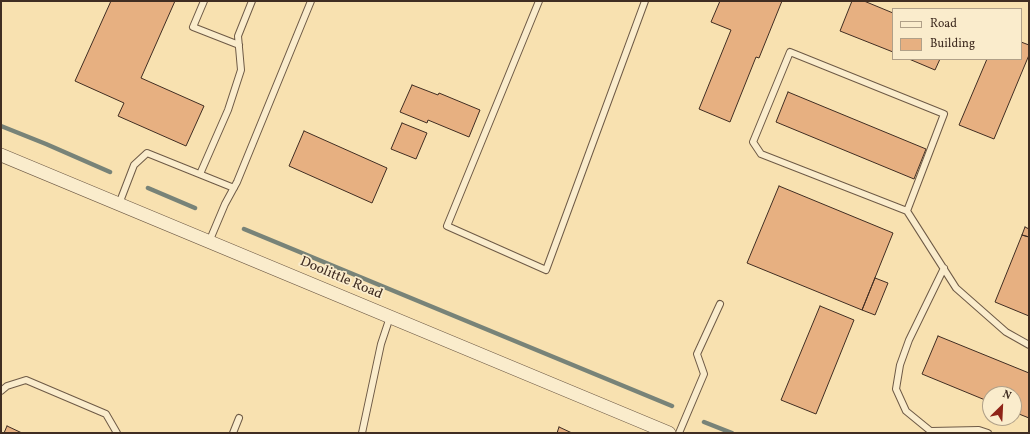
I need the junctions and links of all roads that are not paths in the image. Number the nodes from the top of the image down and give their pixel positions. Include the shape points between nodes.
1 (204, 1) edge
2 (252, 1) edge
3 (311, 1) edge
4 (539, 1) edge
5 (645, 1) edge
6 (239, 45) junction
7 (1, 155) edge
8 (200, 174) junction
9 (234, 188) junction
10 (119, 204) junction
11 (907, 211) junction
12 (210, 242) junction
13 (944, 268) junction
14 (720, 304) dead end
15 (390, 317) junction
16 (1029, 345) edge
17 (1, 391) edge
18 (239, 418) dead end
19 (932, 432) edge
20 (117, 433) edge
21 (233, 433) edge
22 (362, 433) edge
23 (669, 433) edge
24 (679, 433) edge
25 (988, 433) edge

1 - 6 lane via 193,27
2 - 6 lane via 238,36
3 - 9 lane
4 - 5 lane via 447,226 546,270
6 - 8 lane via 241,70 228,110
7 - 10 street, Doolittle Road
8 - 9 lane
8 - 10 lane via 147,153 134,166
9 - 12 lane
10 - 12 street, Doolittle Road
11 - 11 lane via 761,154 753,142 790,52 944,114
11 - 13 lane
12 - 15 street, Doolittle Road
13 - 16 lane via 956,288 1006,332
13 - 19 lane via 909,340 900,365 896,389 906,411
14 - 24 lane via 697,354 704,374
15 - 22 lane via 381,344
15 - 23 street, Doolittle Road
17 - 20 lane via 7,386 26,380 106,414
18 - 21 lane
19 - 25 lane via 979,430

